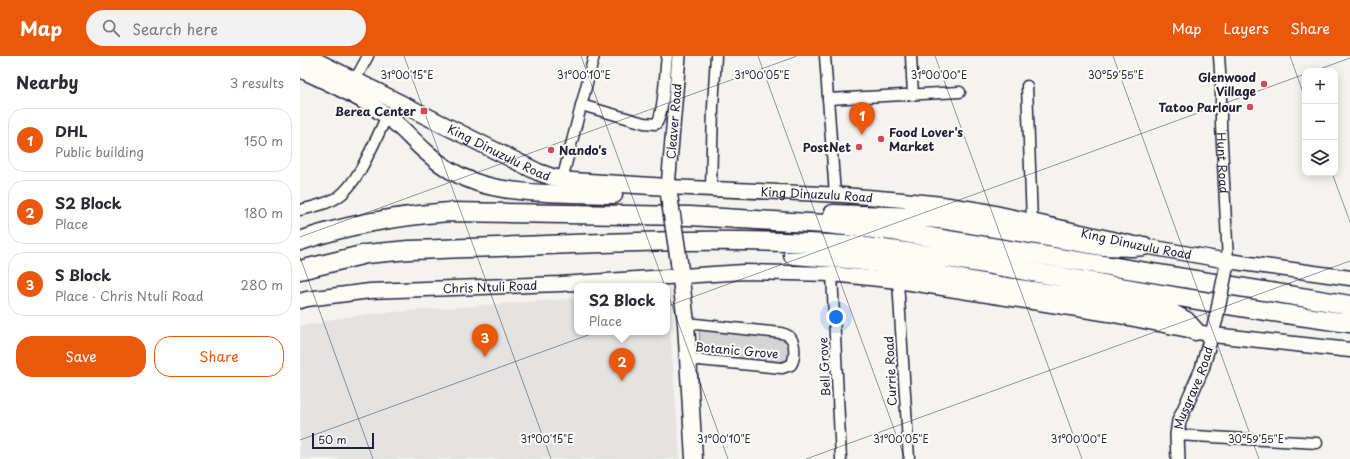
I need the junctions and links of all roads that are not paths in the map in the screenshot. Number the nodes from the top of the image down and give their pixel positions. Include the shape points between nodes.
1 (306, 56) edge
2 (368, 56) edge
3 (594, 56) edge
4 (666, 56) edge
5 (679, 56) edge
6 (716, 56) edge
7 (825, 56) edge
8 (911, 56) edge
9 (1219, 56) edge
10 (300, 69) edge
11 (355, 80) junction
12 (1027, 86) dead end
13 (960, 92) dead end
14 (913, 95) junction
15 (828, 99) junction
16 (581, 105) junction
17 (387, 116) junction
18 (562, 180) junction
19 (711, 189) junction
20 (669, 195) junction
21 (834, 195) junction
22 (300, 210) edge
23 (690, 216) junction
24 (1032, 222) junction
25 (300, 241) edge
26 (700, 241) junction
27 (1144, 246) junction
28 (1227, 265) junction
29 (680, 269) junction
30 (300, 270) edge
31 (832, 274) junction
32 (1350, 278) edge
33 (898, 281) junction
34 (1350, 295) edge
35 (1295, 296) junction
36 (300, 301) edge
37 (1350, 305) edge
38 (1316, 319) junction
39 (686, 323) junction
40 (1350, 323) edge
41 (1350, 329) edge
42 (1195, 331) junction
43 (1213, 335) junction
44 (1350, 350) edge
45 (688, 359) junction
46 (1177, 435) junction
47 (1317, 443) dead end
48 (694, 459) edge
49 (841, 459) edge
50 (909, 459) edge
51 (1178, 459) edge

1 - 11 main road, King Dinuzulu Road
2 - 11 street
3 - 16 street
4 - 16 street via 661,110 656,124
5 - 20 street, Cleaver Road
6 - 19 street
7 - 15 street
8 - 14 street
9 - 28 street, Hunt Road
10 - 17 main road, King Dinuzulu Road
11 - 18 main road, King Dinuzulu Road via 538,172
12 - 24 street
13 - 14 street
14 - 15 street
15 - 21 street
16 - 18 street
17 - 20 main road, King Dinuzulu Road via 438,162 464,178 476,182 510,190 539,192
17 - 22 street via 347,190 329,202
18 - 20 main road, King Dinuzulu Road
19 - 20 main road, King Dinuzulu Road
19 - 21 main road, King Dinuzulu Road
20 - 29 main road, bridge
21 - 24 main road, King Dinuzulu Road via 942,204
23 - 25 highway via 449,212 363,223
23 - 27 highway via 718,211 917,217 1102,246
23 - 35 highway via 826,224 893,231
24 - 27 main road, King Dinuzulu Road
26 - 30 highway via 409,250 366,254
26 - 38 highway via 835,245 890,250
26 - 42 highway via 735,250 885,264 985,283 1130,305 1173,314 1186,321
27 - 28 main road, King Dinuzulu Road
28 - 32 main road, King Dinuzulu Road
28 - 43 street, Musgrave Road, bridge
29 - 31 main road
29 - 36 main road, Chris Ntuli Road via 560,284 370,291
29 - 39 main road
31 - 33 main road
31 - 49 street, Bell Grove
33 - 42 main road via 1109,314
33 - 50 street, Currie Road
34 - 35 highway via 1319,293
35 - 37 highway
38 - 40 highway
38 - 41 highway
39 - 45 main road
39 - 45 street, Botanic Grove via 788,335 793,341 794,358 791,365 782,368
42 - 43 main road
43 - 44 main road
43 - 46 street, Musgrave Road via 1202,369 1179,421
45 - 48 main road
46 - 47 street
46 - 51 street, Musgrave Road

